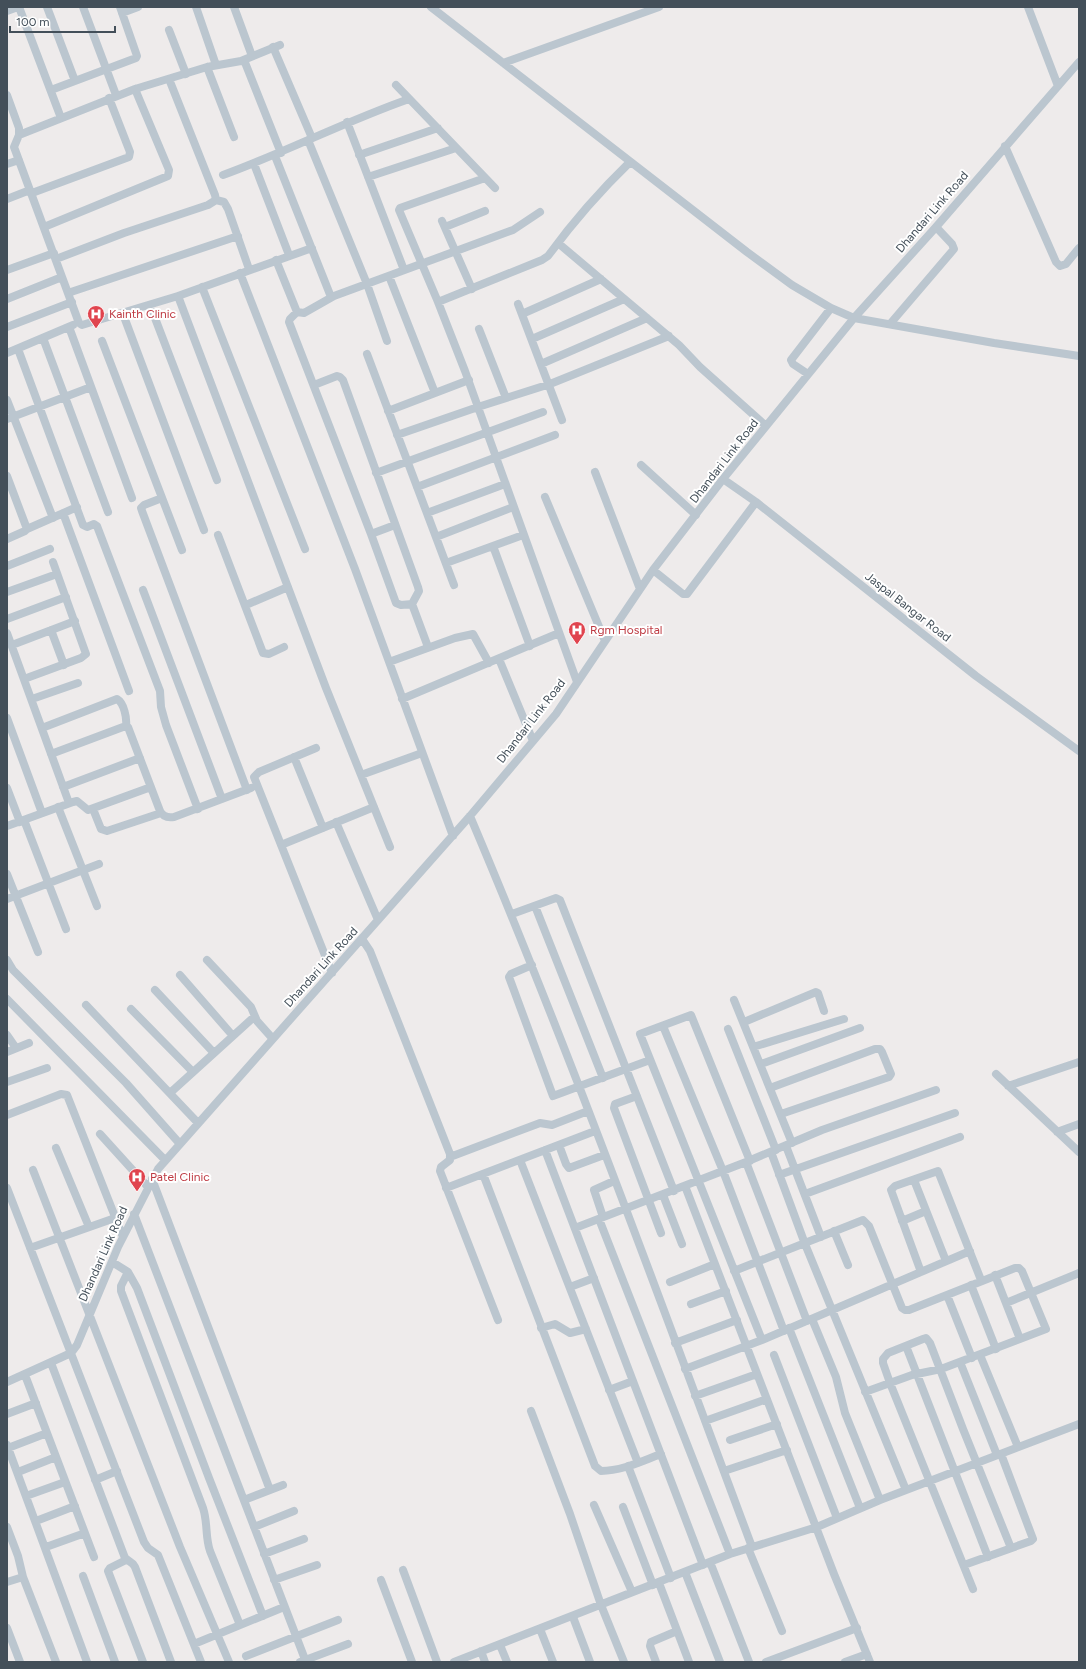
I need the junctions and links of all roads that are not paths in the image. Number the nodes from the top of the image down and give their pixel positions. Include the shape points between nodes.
1 (18, 7) edge
2 (47, 7) edge
3 (83, 7) edge
4 (138, 7) edge
5 (196, 7) edge
6 (234, 7) edge
7 (431, 7) edge
8 (659, 7) edge
9 (1028, 7) edge
10 (121, 10) edge
11 (7, 11) edge
12 (169, 30) dead end
13 (252, 56) junction
14 (244, 60) junction
15 (1079, 62) edge
16 (503, 63) junction
17 (216, 65) junction
18 (207, 67) junction
19 (106, 70) junction
20 (186, 74) junction
21 (169, 79) junction
22 (75, 81) junction
23 (396, 85) dead end
24 (1058, 86) junction
25 (135, 89) junction
26 (51, 90) junction
27 (7, 95) edge
28 (113, 97) junction
29 (410, 99) junction
30 (61, 118) junction
31 (347, 122) junction
32 (438, 128) junction
33 (19, 135) junction
34 (234, 137) dead end
35 (310, 139) junction
36 (1005, 146) junction
37 (456, 148) junction
38 (278, 154) junction
39 (359, 155) junction
40 (19, 160) junction
41 (630, 162) junction
42 (7, 164) edge
43 (254, 164) junction
44 (223, 175) dead end
45 (368, 177) junction
46 (485, 178) junction
47 (495, 188) dead end
48 (31, 192) junction
49 (7, 199) edge
50 (216, 200) junction
51 (485, 210) dead end
52 (540, 212) dead end
53 (44, 227) junction
54 (936, 227) junction
55 (238, 236) junction
56 (558, 243) junction
57 (312, 248) junction
58 (1079, 248) edge
59 (456, 251) junction
60 (289, 255) junction
61 (55, 256) junction
62 (276, 260) junction
63 (422, 264) junction
64 (7, 270) edge
65 (249, 270) junction
66 (404, 270) junction
67 (240, 273) junction
68 (389, 276) junction
69 (62, 277) junction
70 (601, 279) junction
71 (367, 284) junction
72 (202, 287) junction
73 (472, 289) junction
74 (68, 293) junction
75 (178, 296) junction
76 (331, 297) junction
77 (7, 299) edge
78 (624, 299) junction
79 (72, 302) junction
80 (438, 302) junction
81 (518, 304) dead end
82 (150, 305) junction
83 (831, 308) junction
84 (297, 312) junction
85 (123, 314) junction
86 (522, 314) junction
87 (647, 318) junction
88 (854, 318) junction
89 (79, 322) junction
90 (890, 324) junction
91 (7, 327) edge
92 (69, 327) junction
93 (479, 329) dead end
94 (669, 336) junction
95 (43, 338) junction
96 (532, 340) junction
97 (102, 341) dead end
98 (387, 341) dead end
99 (18, 349) junction
100 (7, 353) edge
101 (367, 354) dead end
102 (1079, 356) edge
103 (541, 364) junction
104 (808, 374) junction
105 (469, 380) junction
106 (548, 384) junction
107 (314, 385) junction
108 (91, 387) junction
109 (435, 393) junction
110 (65, 396) junction
111 (506, 398) junction
112 (7, 400) edge
113 (39, 406) junction
114 (478, 407) junction
115 (388, 411) junction
116 (543, 412) dead end
117 (10, 418) edge
118 (562, 420) dead end
119 (766, 426) junction
120 (487, 433) junction
121 (397, 435) junction
122 (555, 435) dead end
123 (495, 456) junction
124 (407, 461) junction
125 (640, 465) dead end
126 (595, 472) dead end
127 (376, 473) junction
128 (7, 476) edge
129 (723, 479) junction
130 (217, 480) dead end
131 (505, 484) junction
132 (417, 487) junction
133 (545, 497) dead end
134 (132, 498) dead end
135 (162, 498) junction
136 (756, 502) junction
137 (77, 507) junction
138 (513, 507) junction
139 (108, 512) dead end
140 (63, 513) junction
141 (426, 513) junction
142 (696, 515) junction
143 (54, 518) junction
144 (395, 525) junction
145 (27, 529) junction
146 (204, 530) dead end
147 (371, 534) junction
148 (218, 535) dead end
149 (523, 535) junction
150 (436, 537) junction
151 (7, 538) edge
152 (493, 546) junction
153 (50, 549) dead end
154 (305, 549) dead end
155 (182, 550) dead end
156 (53, 562) dead end
157 (446, 563) junction
158 (7, 566) edge
159 (653, 570) junction
160 (57, 574) junction
161 (454, 585) dead end
162 (288, 587) junction
163 (640, 589) junction
164 (143, 590) dead end
165 (7, 592) edge
166 (66, 597) junction
167 (412, 604) junction
168 (246, 605) junction
169 (7, 619) edge
170 (75, 621) junction
171 (51, 630) junction
172 (7, 633) edge
173 (559, 633) junction
174 (605, 641) junction
175 (12, 645) junction
176 (530, 646) junction
177 (284, 647) dead end
178 (428, 647) junction
179 (499, 659) junction
180 (388, 662) junction
181 (489, 663) junction
182 (64, 665) junction
183 (24, 679) junction
184 (577, 682) junction
185 (78, 683) dead end
186 (129, 691) dead end
187 (32, 699) junction
188 (402, 699) junction
189 (7, 718) edge
190 (126, 726) junction
191 (42, 728) junction
192 (532, 741) junction
193 (316, 748) dead end
194 (1079, 751) edge
195 (422, 753) junction
196 (52, 754) junction
197 (294, 757) junction
198 (140, 758) junction
199 (361, 775) junction
200 (257, 786) junction
201 (63, 787) junction
202 (151, 787) junction
203 (7, 788) edge
204 (247, 790) junction
205 (222, 799) junction
206 (69, 803) junction
207 (58, 807) junction
208 (374, 807) junction
209 (93, 809) junction
210 (198, 809) junction
211 (42, 813) junction
212 (161, 813) junction
213 (470, 816) junction
214 (22, 821) junction
215 (336, 822) junction
216 (7, 826) edge
217 (323, 828) junction
218 (453, 836) junction
219 (281, 845) junction
220 (390, 847) dead end
221 (99, 864) dead end
222 (82, 870) junction
223 (7, 874) edge
224 (49, 883) junction
225 (16, 896) junction
226 (7, 899) edge
227 (97, 906) dead end
228 (535, 906) junction
229 (512, 914) junction
230 (378, 920) junction
231 (66, 929) dead end
232 (362, 939) junction
233 (38, 952) dead end
234 (7, 960) edge
235 (207, 960) dead end
236 (532, 965) junction
237 (10, 972) edge
238 (332, 973) junction
239 (180, 975) dead end
240 (155, 990) dead end
241 (7, 998) edge
242 (734, 1000) dead end
243 (86, 1005) dead end
244 (131, 1010) dead end
245 (824, 1011) dead end
246 (254, 1017) junction
247 (844, 1019) dead end
248 (744, 1022) junction
249 (663, 1026) junction
250 (860, 1028) dead end
251 (728, 1030) dead end
252 (7, 1035) edge
253 (233, 1036) junction
254 (273, 1039) junction
255 (29, 1043) dead end
256 (753, 1047) junction
257 (16, 1048) junction
258 (7, 1052) edge
259 (214, 1053) junction
260 (650, 1060) junction
261 (1079, 1062) edge
262 (761, 1064) junction
263 (47, 1068) dead end
264 (627, 1069) junction
265 (193, 1072) junction
266 (996, 1074) dead end
267 (603, 1078) junction
268 (7, 1082) edge
269 (1008, 1086) junction
270 (579, 1087) junction
271 (770, 1088) junction
272 (936, 1090) dead end
273 (170, 1093) junction
274 (637, 1096) junction
275 (588, 1111) junction
276 (955, 1113) dead end
277 (781, 1114) junction
278 (7, 1115) edge
279 (198, 1123) junction
280 (1079, 1124) edge
281 (595, 1131) junction
282 (1057, 1132) junction
283 (100, 1134) dead end
284 (960, 1137) dead end
285 (180, 1144) junction
286 (789, 1144) junction
287 (559, 1145) junction
288 (56, 1148) dead end
289 (545, 1150) junction
290 (773, 1151) junction
291 (1079, 1152) edge
292 (604, 1155) junction
293 (450, 1157) junction
294 (166, 1160) junction
295 (520, 1160) junction
296 (748, 1162) junction
297 (795, 1169) junction
298 (33, 1170) dead end
299 (723, 1171) junction
300 (483, 1174) junction
301 (779, 1175) junction
302 (152, 1179) junction
303 (914, 1180) junction
304 (614, 1181) junction
305 (698, 1181) junction
306 (685, 1186) junction
307 (148, 1187) junction
308 (7, 1188) edge
309 (446, 1188) junction
310 (674, 1191) junction
311 (805, 1194) junction
312 (663, 1195) junction
313 (647, 1200) junction
314 (625, 1209) junction
315 (926, 1211) junction
316 (134, 1214) junction
317 (115, 1218) junction
318 (601, 1218) junction
319 (902, 1221) junction
320 (89, 1228) junction
321 (575, 1228) junction
322 (834, 1231) junction
323 (661, 1233) dead end
324 (123, 1237) junction
325 (821, 1237) junction
326 (60, 1238) junction
327 (682, 1244) dead end
328 (805, 1244) junction
329 (30, 1248) junction
330 (970, 1251) junction
331 (781, 1253) junction
332 (946, 1261) junction
333 (112, 1262) junction
334 (757, 1262) junction
335 (715, 1264) junction
336 (848, 1265) dead end
337 (734, 1271) junction
338 (128, 1272) junction
339 (921, 1272) junction
340 (1079, 1273) edge
341 (995, 1275) junction
342 (594, 1278) junction
343 (980, 1280) junction
344 (670, 1282) dead end
345 (892, 1284) junction
346 (971, 1285) junction
347 (570, 1287) junction
348 (726, 1291) junction
349 (1031, 1293) junction
350 (947, 1295) junction
351 (1006, 1303) junction
352 (691, 1304) dead end
353 (832, 1310) junction
354 (90, 1314) junction
355 (498, 1320) dead end
356 (737, 1320) junction
357 (810, 1320) junction
358 (541, 1328) junction
359 (586, 1329) junction
360 (787, 1330) junction
361 (1020, 1339) junction
362 (762, 1340) junction
363 (675, 1343) junction
364 (747, 1346) junction
365 (906, 1346) junction
366 (996, 1348) junction
367 (72, 1353) junction
368 (774, 1355) dead end
369 (980, 1355) junction
370 (972, 1358) junction
371 (960, 1362) junction
372 (51, 1363) junction
373 (685, 1369) junction
374 (940, 1369) junction
375 (757, 1374) junction
376 (916, 1374) junction
377 (25, 1375) junction
378 (633, 1381) junction
379 (7, 1382) edge
380 (890, 1383) junction
381 (609, 1390) junction
382 (866, 1392) junction
383 (695, 1396) junction
384 (767, 1399) junction
385 (36, 1403) junction
386 (531, 1412) dead end
387 (7, 1414) edge
388 (704, 1421) junction
389 (776, 1424) junction
390 (1079, 1424) edge
391 (47, 1433) junction
392 (730, 1440) dead end
393 (8, 1447) edge
394 (1018, 1447) junction
395 (787, 1450) junction
396 (661, 1454) junction
397 (999, 1455) junction
398 (56, 1457) junction
399 (638, 1463) junction
400 (977, 1464) junction
401 (628, 1466) junction
402 (117, 1471) junction
403 (724, 1471) junction
404 (18, 1472) junction
405 (955, 1472) junction
406 (94, 1480) junction
407 (930, 1481) junction
408 (65, 1482) junction
409 (283, 1485) dead end
410 (270, 1490) junction
411 (906, 1490) junction
412 (26, 1496) junction
413 (244, 1500) junction
414 (880, 1500) junction
415 (594, 1505) dead end
416 (75, 1506) junction
417 (623, 1508) dead end
418 (860, 1508) junction
419 (294, 1511) dead end
420 (837, 1518) junction
421 (36, 1521) junction
422 (7, 1527) edge
423 (254, 1527) junction
424 (816, 1527) junction
425 (85, 1533) junction
426 (304, 1539) dead end
427 (46, 1548) junction
428 (750, 1548) junction
429 (1011, 1548) junction
430 (264, 1554) junction
431 (730, 1554) junction
432 (988, 1557) junction
433 (94, 1558) dead end
434 (126, 1560) junction
435 (707, 1563) junction
436 (317, 1565) dead end
437 (964, 1565) junction
438 (403, 1570) dead end
439 (685, 1572) junction
440 (83, 1576) dead end
441 (23, 1577) junction
442 (671, 1578) junction
443 (274, 1580) junction
444 (381, 1580) dead end
445 (7, 1582) edge
446 (656, 1584) junction
447 (973, 1589) dead end
448 (632, 1592) junction
449 (601, 1605) junction
450 (284, 1607) junction
451 (264, 1616) junction
452 (573, 1617) junction
453 (338, 1620) dead end
454 (240, 1625) junction
455 (7, 1628) edge
456 (857, 1628) junction
457 (540, 1629) junction
458 (678, 1631) junction
459 (782, 1631) dead end
460 (218, 1635) junction
461 (296, 1637) junction
462 (194, 1644) junction
463 (348, 1644) dead end
464 (500, 1644) junction
465 (481, 1651) junction
466 (867, 1654) junction
467 (246, 1656) dead end
468 (304, 1661) edge
469 (20, 1662) edge
470 (56, 1662) edge
471 (87, 1662) edge
472 (115, 1662) edge
473 (143, 1662) edge
474 (171, 1662) edge
475 (201, 1662) edge
476 (229, 1662) edge
477 (412, 1662) edge
478 (437, 1662) edge
479 (454, 1662) edge
480 (485, 1662) edge
481 (507, 1662) edge
482 (553, 1662) edge
483 (590, 1662) edge
484 (624, 1662) edge
485 (656, 1662) edge
486 (689, 1662) edge
487 (720, 1662) edge
488 (748, 1662) edge
489 (766, 1662) edge
490 (845, 1662) edge
491 (870, 1662) edge

1 - 11 street
1 - 26 street
2 - 22 street
3 - 19 street
4 - 10 street
5 - 17 street
6 - 13 street
7 - 16 street
8 - 16 street
9 - 24 street
10 - 19 street via 137,57
12 - 20 street
13 - 14 street
13 - 35 street via 277,46
14 - 17 street
14 - 38 street
15 - 24 street, Dhandari Link Road
16 - 41 street
17 - 18 street
18 - 20 street
18 - 34 street
19 - 22 street
19 - 28 street
20 - 21 street
21 - 25 street
21 - 50 street
22 - 26 street
23 - 29 street
24 - 36 street, Dhandari Link Road
25 - 28 street
25 - 53 street via 169,170 168,176
26 - 30 street
27 - 33 street via 19,128
28 - 30 street
28 - 48 street via 130,152 129,157
29 - 31 street
29 - 32 street
30 - 33 street
31 - 35 street
31 - 39 street
32 - 37 street
32 - 39 street
33 - 40 street via 14,147
35 - 38 street
35 - 71 street
36 - 54 street, Dhandari Link Road
36 - 58 street via 1056,262 1060,266 1066,264
37 - 45 street
37 - 46 street
38 - 43 street
38 - 57 street
39 - 45 street
40 - 42 street
40 - 48 street
41 - 56 street via 602,189
41 - 83 street via 747,252
43 - 44 street
43 - 60 street
45 - 66 street
46 - 47 street
46 - 63 street via 400,208 399,212
48 - 49 street
48 - 53 street
50 - 55 street via 226,204
50 - 61 street via 208,205
51 - 59 street via 444,224
52 - 59 street via 513,230
53 - 61 street
54 - 88 street, Dhandari Link Road
54 - 90 street via 954,249
55 - 65 street
55 - 74 street
56 - 70 street
56 - 73 street via 542,260
57 - 60 street
57 - 76 street
59 - 63 street
59 - 73 street
60 - 62 street
61 - 64 street
61 - 69 street
62 - 65 street
62 - 84 street
63 - 66 street
63 - 80 street
65 - 67 street
66 - 68 street
67 - 72 street
67 - 180 street via 355,569
68 - 71 street
68 - 109 street
69 - 74 street
69 - 77 street
70 - 78 street
70 - 86 street
71 - 76 street
71 - 98 street
72 - 75 street
72 - 154 street
73 - 80 street
74 - 79 street
75 - 82 street
75 - 162 street
76 - 84 street via 304,313
78 - 87 street
78 - 96 street
79 - 89 street
79 - 91 street
80 - 105 street
81 - 86 street
82 - 85 street
82 - 130 street
83 - 88 street
83 - 104 street via 791,360
84 - 107 street via 290,322
85 - 89 street via 83,325
85 - 146 street
86 - 96 street
87 - 94 street
87 - 103 street
88 - 90 street
88 - 104 street, Dhandari Link Road
89 - 92 street
90 - 102 street
92 - 95 street
92 - 108 street
93 - 111 street
94 - 106 street
94 - 119 street
95 - 99 street
95 - 110 street
96 - 103 street
97 - 135 street
99 - 100 street
99 - 113 street
101 - 115 street
103 - 106 street
104 - 119 street, Dhandari Link Road
105 - 109 street
105 - 114 street
106 - 111 street
106 - 118 street
107 - 127 street via 340,377
107 - 147 street
108 - 110 street
108 - 134 street
109 - 115 street
110 - 113 street
110 - 139 street
111 - 114 street
112 - 117 street
113 - 117 street
113 - 137 street
114 - 120 street
114 - 121 street
115 - 121 street
116 - 120 street
117 - 143 street
119 - 129 street, Dhandari Link Road
120 - 123 street
120 - 124 street
121 - 124 street
122 - 123 street
123 - 131 street
123 - 132 street
124 - 127 street
124 - 132 street
125 - 142 street
126 - 163 street
127 - 144 street
128 - 145 street
129 - 136 street, Jaspal Bangar Road
129 - 142 street, Dhandari Link Road
131 - 138 street
131 - 141 street
132 - 141 street
133 - 174 street
135 - 155 street
135 - 204 street via 141,508
136 - 159 street via 687,594 683,594
136 - 194 street, Jaspal Bangar Road via 976,676
137 - 140 street
137 - 210 street via 84,526 96,526 160,691 166,725
138 - 149 street
138 - 150 street
140 - 143 street
140 - 186 street
141 - 150 street
142 - 159 street, Dhandari Link Road
143 - 145 street
144 - 147 street
144 - 167 street via 419,591
145 - 151 street
147 - 167 street via 396,604
148 - 168 street
149 - 152 street
149 - 173 street
150 - 157 street
152 - 157 street
152 - 176 street
153 - 158 street
156 - 160 street
157 - 161 street
159 - 163 street, Dhandari Link Road
160 - 165 street
160 - 166 street
162 - 168 street
162 - 199 street
163 - 174 street, Dhandari Link Road
164 - 205 street
166 - 169 street
166 - 170 street
167 - 178 street
168 - 177 street via 264,653 268,654
170 - 171 street
170 - 182 street via 86,654
171 - 175 street
171 - 182 street
172 - 175 street
173 - 176 street
173 - 184 street
174 - 184 street, Dhandari Link Road
175 - 183 street
176 - 179 street
178 - 180 street
178 - 181 street via 473,634
179 - 181 street
179 - 192 street
180 - 188 street
181 - 188 street
182 - 183 street
183 - 187 street
184 - 192 street, Dhandari Link Road via 556,714
185 - 187 street
187 - 191 street
188 - 195 street
189 - 211 street
190 - 191 street via 126,715 117,699
190 - 196 street
190 - 198 street
191 - 196 street
192 - 213 street, Dhandari Link Road
193 - 197 street
195 - 199 street
195 - 218 street
196 - 201 street
197 - 200 street via 255,775
197 - 217 street
198 - 201 street
198 - 202 street
199 - 208 street
200 - 204 street
200 - 219 street
201 - 206 street
202 - 209 street
202 - 212 street
203 - 214 street
204 - 205 street
205 - 210 street
206 - 207 street
206 - 209 street via 77,801 86,809
207 - 211 street
207 - 222 street
208 - 215 street
208 - 220 street
209 - 212 street via 101,829 107,831
210 - 212 street via 174,818
211 - 214 street
213 - 218 street, Dhandari Link Road
213 - 229 street
214 - 216 street
214 - 224 street
215 - 217 street
215 - 230 street
217 - 219 street
218 - 230 street, Dhandari Link Road
219 - 238 street
221 - 222 street
222 - 224 street
222 - 227 street
223 - 225 street
224 - 225 street
224 - 231 street
225 - 226 street
225 - 233 street
228 - 229 street
228 - 264 street via 556,898 560,900
228 - 267 street
229 - 236 street
230 - 232 street, Dhandari Link Road
232 - 238 street, Dhandari Link Road
232 - 293 street via 370,951
234 - 237 street
235 - 246 street via 250,1007
236 - 270 street
236 - 270 street via 508,977 553,1096
237 - 285 street via 126,1083
238 - 254 street, Dhandari Link Road
239 - 253 street
240 - 259 street
241 - 294 street
242 - 248 street
243 - 273 street
244 - 265 street
245 - 248 street via 816,992
246 - 253 street
246 - 254 street
247 - 256 street
248 - 256 street
249 - 260 street via 640,1034
249 - 296 street via 690,1015
249 - 299 street
250 - 262 street
251 - 290 street
252 - 257 street
253 - 259 street
254 - 279 street, Dhandari Link Road
255 - 257 street
256 - 262 street
257 - 258 street
259 - 265 street
260 - 264 street
260 - 305 street
261 - 269 street
262 - 271 street
263 - 268 street
264 - 267 street
264 - 274 street
265 - 273 street
266 - 269 street
267 - 270 street
269 - 282 street
270 - 275 street
271 - 277 street
271 - 277 street via 875,1049 882,1052 889,1077
272 - 286 street
273 - 279 street
274 - 310 street
274 - 313 street via 614,1106
275 - 281 street
275 - 293 street via 552,1125 540,1123
276 - 297 street
277 - 286 street
278 - 317 street via 61,1094 67,1095
279 - 285 street, Dhandari Link Road
280 - 282 street
281 - 287 street
281 - 292 street
282 - 291 street
283 - 307 street
284 - 311 street
285 - 294 street, Dhandari Link Road
286 - 290 street
286 - 297 street
287 - 289 street
287 - 292 street via 569,1168
288 - 320 street
289 - 295 street
289 - 321 street
290 - 296 street
290 - 301 street
292 - 304 street
293 - 309 street via 450,1160 440,1168
294 - 302 street, Dhandari Link Road
295 - 300 street
295 - 347 street
296 - 299 street
296 - 331 street
297 - 301 street
297 - 311 street
298 - 326 street
299 - 305 street
299 - 334 street
300 - 309 street
300 - 358 street
301 - 328 street
302 - 307 street, Dhandari Link Road
302 - 410 street
303 - 315 street
303 - 319 street via 895,1186 891,1190
303 - 330 street via 940,1172
304 - 314 street
304 - 318 street via 594,1190
305 - 306 street
305 - 337 street
306 - 310 street
306 - 335 street
307 - 316 street, Dhandari Link Road
308 - 329 street
309 - 355 street
310 - 312 street
311 - 325 street
312 - 313 street
312 - 327 street
313 - 314 street
313 - 323 street
314 - 318 street
314 - 363 street
315 - 319 street
315 - 332 street
316 - 324 street, Dhandari Link Road
316 - 413 street
317 - 320 street
317 - 324 street
318 - 321 street
318 - 431 street
319 - 339 street
320 - 326 street
321 - 342 street
322 - 325 street
322 - 336 street
322 - 345 street via 860,1221 866,1222
324 - 333 street, Dhandari Link Road
325 - 328 street
326 - 329 street
326 - 354 street
328 - 331 street
328 - 353 street
329 - 367 street
330 - 332 street
330 - 343 street
331 - 334 street
331 - 357 street
332 - 339 street
333 - 338 street
333 - 354 street, Dhandari Link Road
334 - 337 street
334 - 360 street
335 - 344 street
335 - 348 street
337 - 362 street
338 - 451 street via 137,1288 211,1485
338 - 454 street via 121,1292 203,1508 207,1543
339 - 345 street
340 - 349 street
341 - 343 street
341 - 349 street via 1019,1268
341 - 351 street
342 - 347 street
342 - 378 street
343 - 346 street
345 - 350 street via 905,1310
345 - 353 street
346 - 350 street
346 - 366 street
347 - 359 street
348 - 352 street
348 - 356 street
349 - 351 street
349 - 361 street via 1046,1329
350 - 370 street
351 - 361 street
353 - 357 street
353 - 382 street
354 - 367 street, Dhandari Link Road
354 - 460 street via 180,1547
356 - 363 street
356 - 364 street
357 - 360 street
357 - 414 street via 836,1377 845,1413
358 - 359 street via 554,1324 570,1333
358 - 401 street via 595,1466 601,1471
359 - 381 street
360 - 362 street
360 - 418 street
361 - 366 street
362 - 364 street
363 - 373 street
364 - 373 street
364 - 375 street
365 - 374 street via 926,1338
365 - 376 street
365 - 380 street via 888,1353 883,1359
366 - 369 street
367 - 372 street
367 - 402 street
368 - 420 street
369 - 370 street
369 - 394 street
370 - 371 street
371 - 374 street
371 - 397 street
372 - 377 street
372 - 406 street
373 - 383 street
374 - 376 street
374 - 400 street
375 - 383 street
375 - 384 street
376 - 380 street
376 - 405 street
377 - 379 street
377 - 385 street
378 - 381 street
378 - 396 street
380 - 382 street
380 - 407 street
381 - 399 street
382 - 411 street
383 - 388 street
384 - 388 street
384 - 389 street
385 - 387 street
385 - 391 street
386 - 449 street
388 - 403 street
389 - 392 street
389 - 395 street
390 - 394 street
391 - 393 street
391 - 398 street
393 - 404 street
394 - 397 street
395 - 403 street
395 - 424 street
396 - 399 street
396 - 435 street
397 - 400 street
397 - 429 street via 1033,1535 1031,1541
398 - 404 street
398 - 408 street
399 - 401 street
400 - 405 street
400 - 429 street
401 - 442 street
402 - 406 street
402 - 462 street via 144,1542 158,1555
403 - 428 street
404 - 412 street
405 - 407 street
405 - 432 street
406 - 434 street
407 - 411 street
407 - 437 street
408 - 412 street
408 - 416 street
409 - 410 street
410 - 413 street
411 - 414 street
412 - 421 street
413 - 423 street
414 - 418 street
415 - 448 street
416 - 421 street
416 - 425 street
417 - 446 street
418 - 420 street
419 - 423 street
420 - 424 street
421 - 427 street
422 - 441 street
423 - 430 street
424 - 428 street
424 - 456 street
425 - 427 street
425 - 433 street
426 - 430 street
427 - 471 street
428 - 431 street
428 - 459 street
429 - 432 street
430 - 443 street
431 - 435 street
432 - 437 street
434 - 473 street via 108,1571
434 - 474 street via 135,1567
435 - 439 street
435 - 488 street
436 - 443 street
437 - 447 street
438 - 478 street
439 - 442 street
439 - 487 street
440 - 472 street
441 - 445 street
441 - 470 street
442 - 446 street
443 - 450 street
444 - 477 street
446 - 448 street
446 - 458 street
448 - 449 street
449 - 452 street
449 - 484 street
450 - 451 street
450 - 461 street
451 - 454 street
452 - 457 street
452 - 483 street
453 - 461 street
454 - 460 street
455 - 469 street
456 - 466 street
456 - 489 street
457 - 464 street
457 - 482 street
458 - 485 street via 651,1642
458 - 486 street
460 - 462 street
460 - 476 street
461 - 467 street
461 - 468 street
462 - 475 street
463 - 468 street
464 - 465 street
464 - 481 street
465 - 479 street
465 - 480 street
466 - 490 street
466 - 491 street

